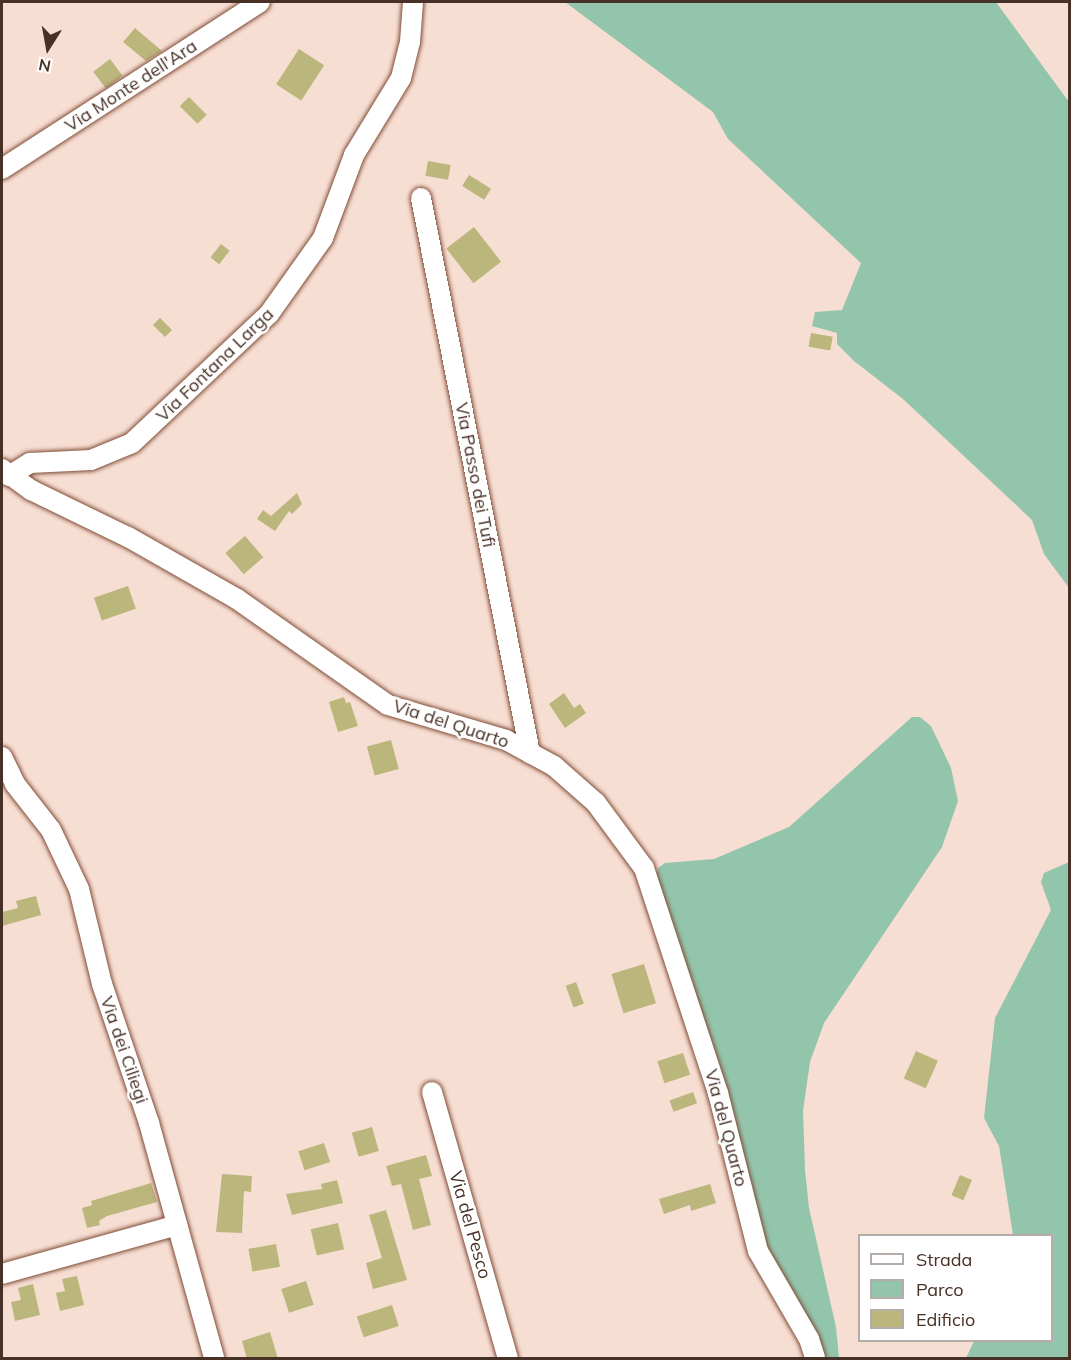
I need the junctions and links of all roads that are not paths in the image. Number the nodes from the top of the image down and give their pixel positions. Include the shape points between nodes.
1 (260, 2) edge
2 (413, 2) edge
3 (2, 169) edge
4 (421, 198) dead end
5 (5, 473) edge
6 (530, 753) junction
7 (2, 757) edge
8 (432, 1092) dead end
9 (177, 1225) junction
10 (2, 1274) edge
11 (214, 1359) edge
12 (508, 1359) edge
13 (815, 1359) edge

1 - 3 street, Via Monte dell'Ara
2 - 5 street, Via Fontana Larga via 410,48 402,78 354,155 323,238 269,314 132,444 91,460 26,464
4 - 6 street, Via Passo dei Tufi
5 - 6 street, Via del Quarto via 237,599 388,705 486,732
6 - 13 street, Via del Quarto via 587,794 642,863 715,1085 758,1251 809,1340
7 - 9 street, Via dei Ciliegi via 15,784 51,830 79,889 102,984 149,1123
8 - 12 street, Via del Pesco
9 - 10 street
9 - 11 street, Via dei Ciliegi

